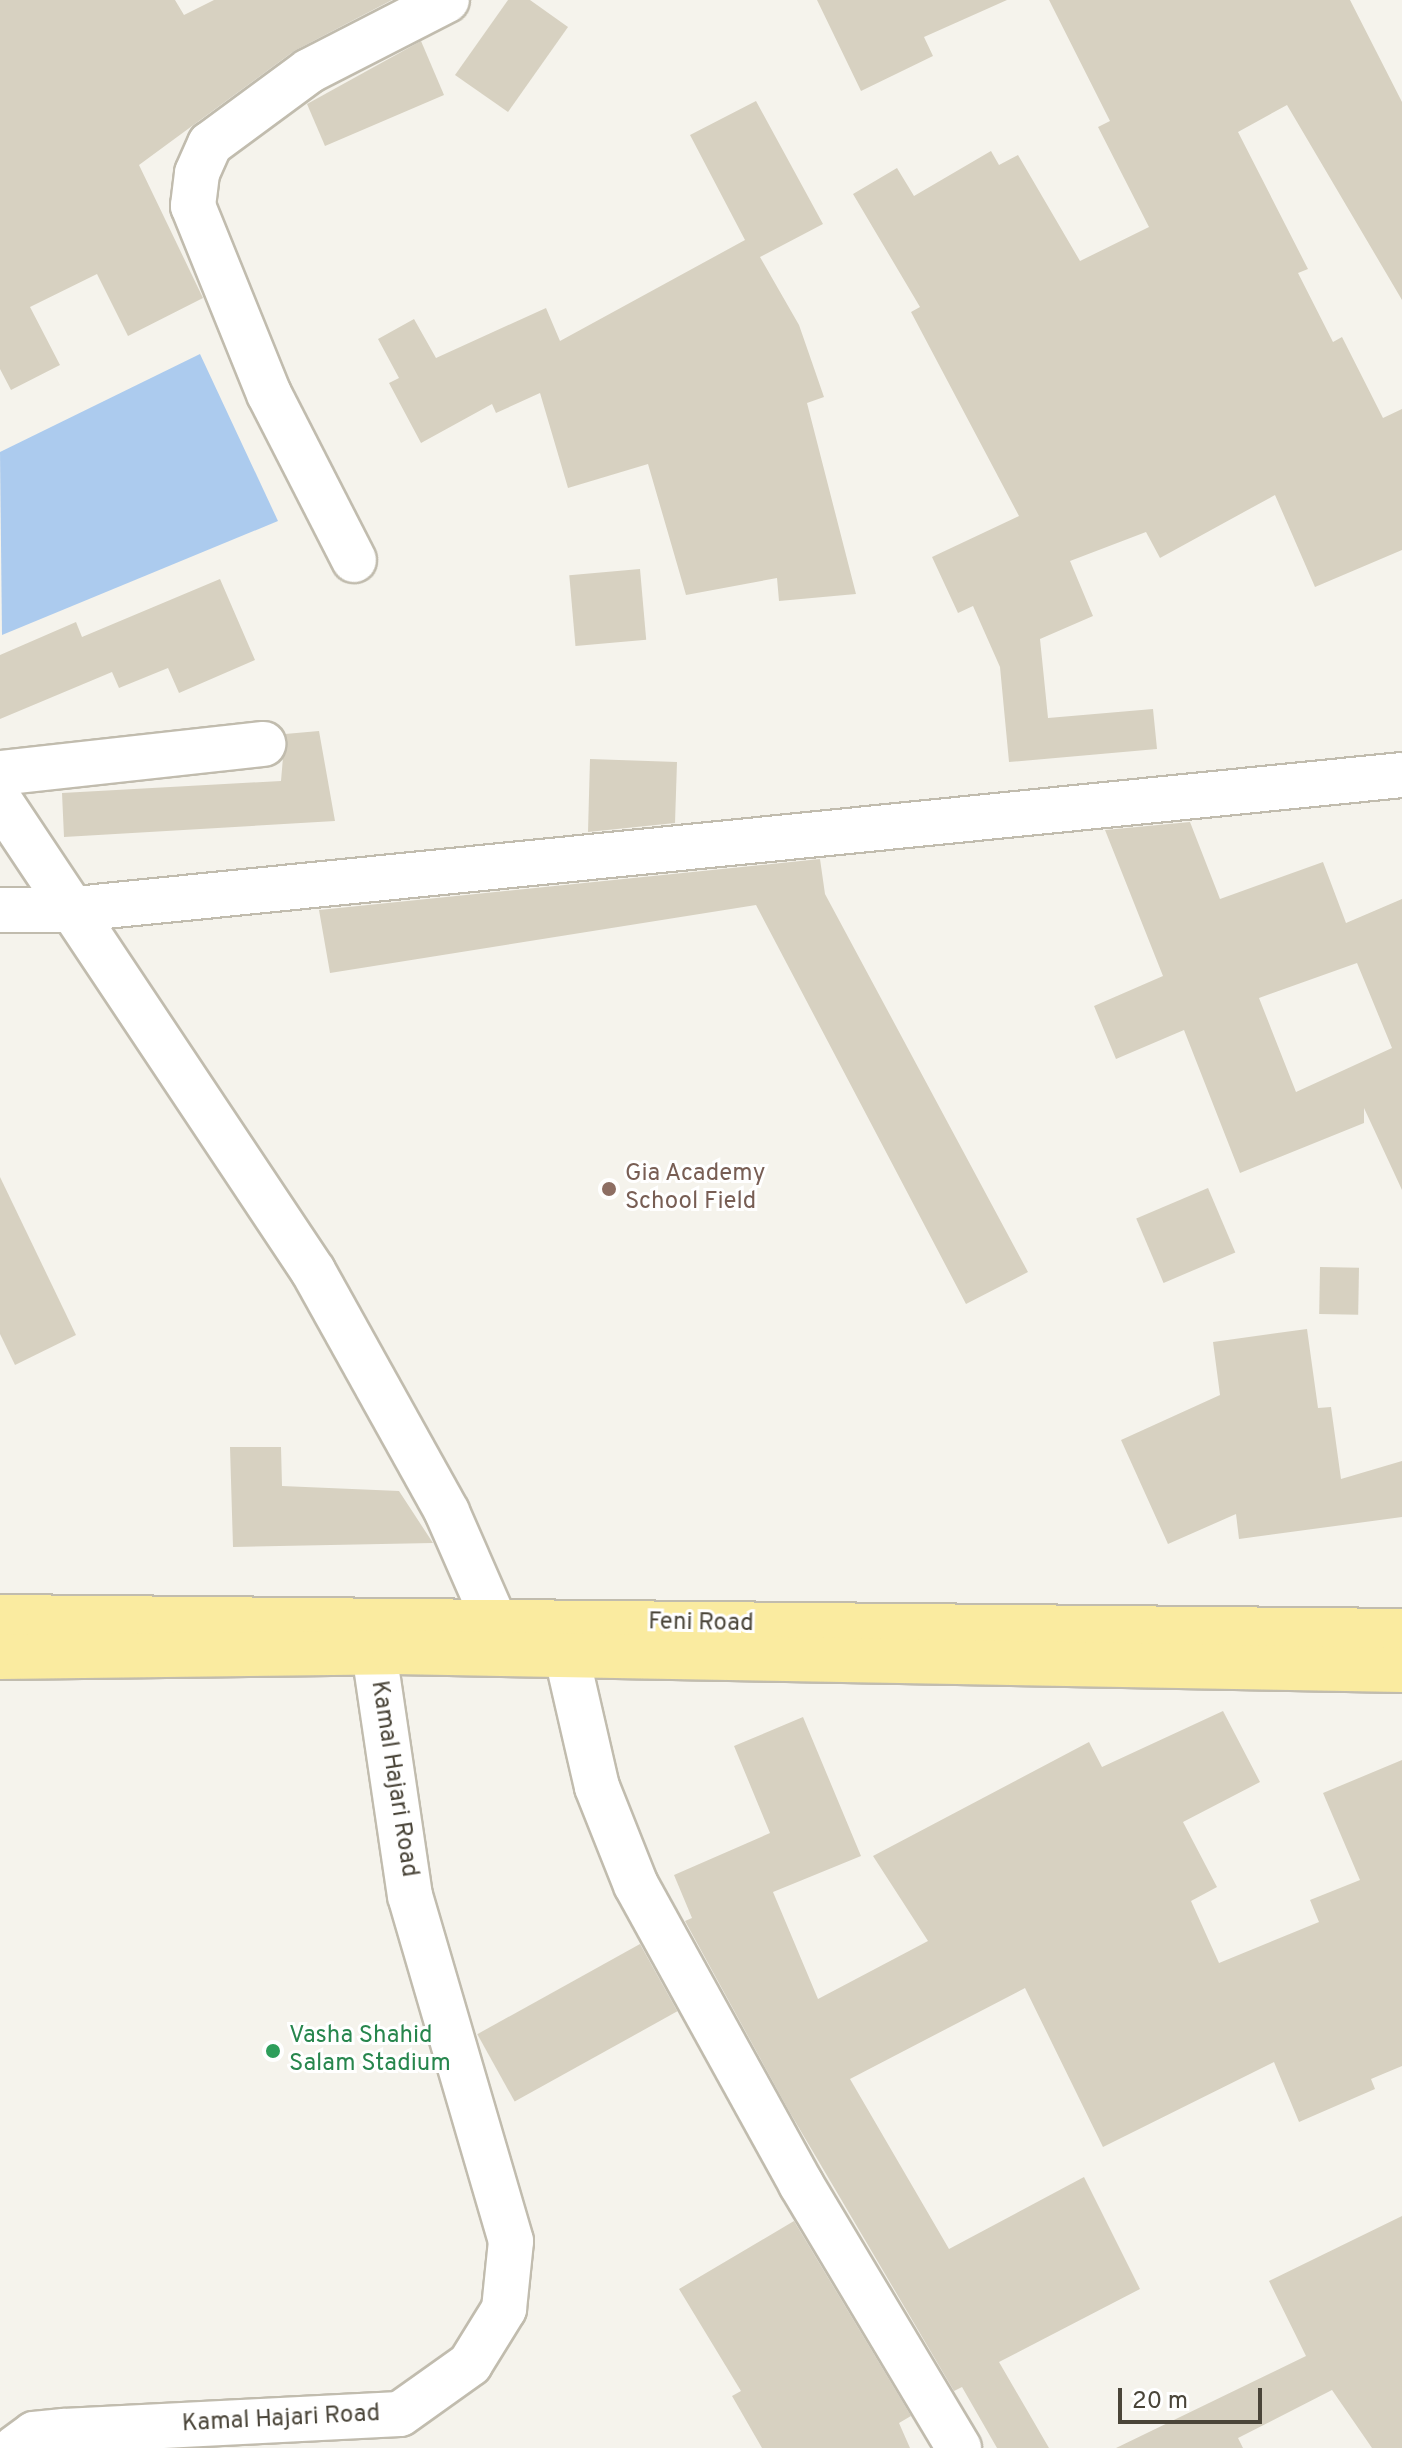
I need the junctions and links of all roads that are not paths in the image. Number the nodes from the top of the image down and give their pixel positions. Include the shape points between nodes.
1 (447, 0) edge
2 (354, 560) dead end
3 (263, 744) dead end
4 (0, 773) edge
5 (1402, 775) edge
6 (0, 801) edge
7 (0, 910) edge
8 (66, 910) junction
9 (0, 1617) edge
10 (496, 1624) junction
11 (1402, 1631) edge
12 (374, 1653) junction
13 (0, 1657) edge
14 (567, 1657) junction
15 (1402, 1670) edge
16 (270, 2434) edge
17 (15, 2448) edge
18 (959, 2448) edge

1 - 2 street via 309,71 210,144 197,173 193,206 269,394
3 - 4 street
5 - 8 street
6 - 8 street
7 - 8 street
8 - 10 street via 313,1271 447,1512
9 - 10 main road, Feni Road
10 - 11 main road, Feni Road
12 - 13 main road
12 - 14 main road
12 - 16 street, Kamal Hajari Road via 410,1896 511,2241 504,2309 470,2364 400,2414
14 - 15 main road
14 - 18 street via 597,1787 636,1885 801,2184
16 - 17 street, Kamal Hajari Road via 64,2431 34,2434

